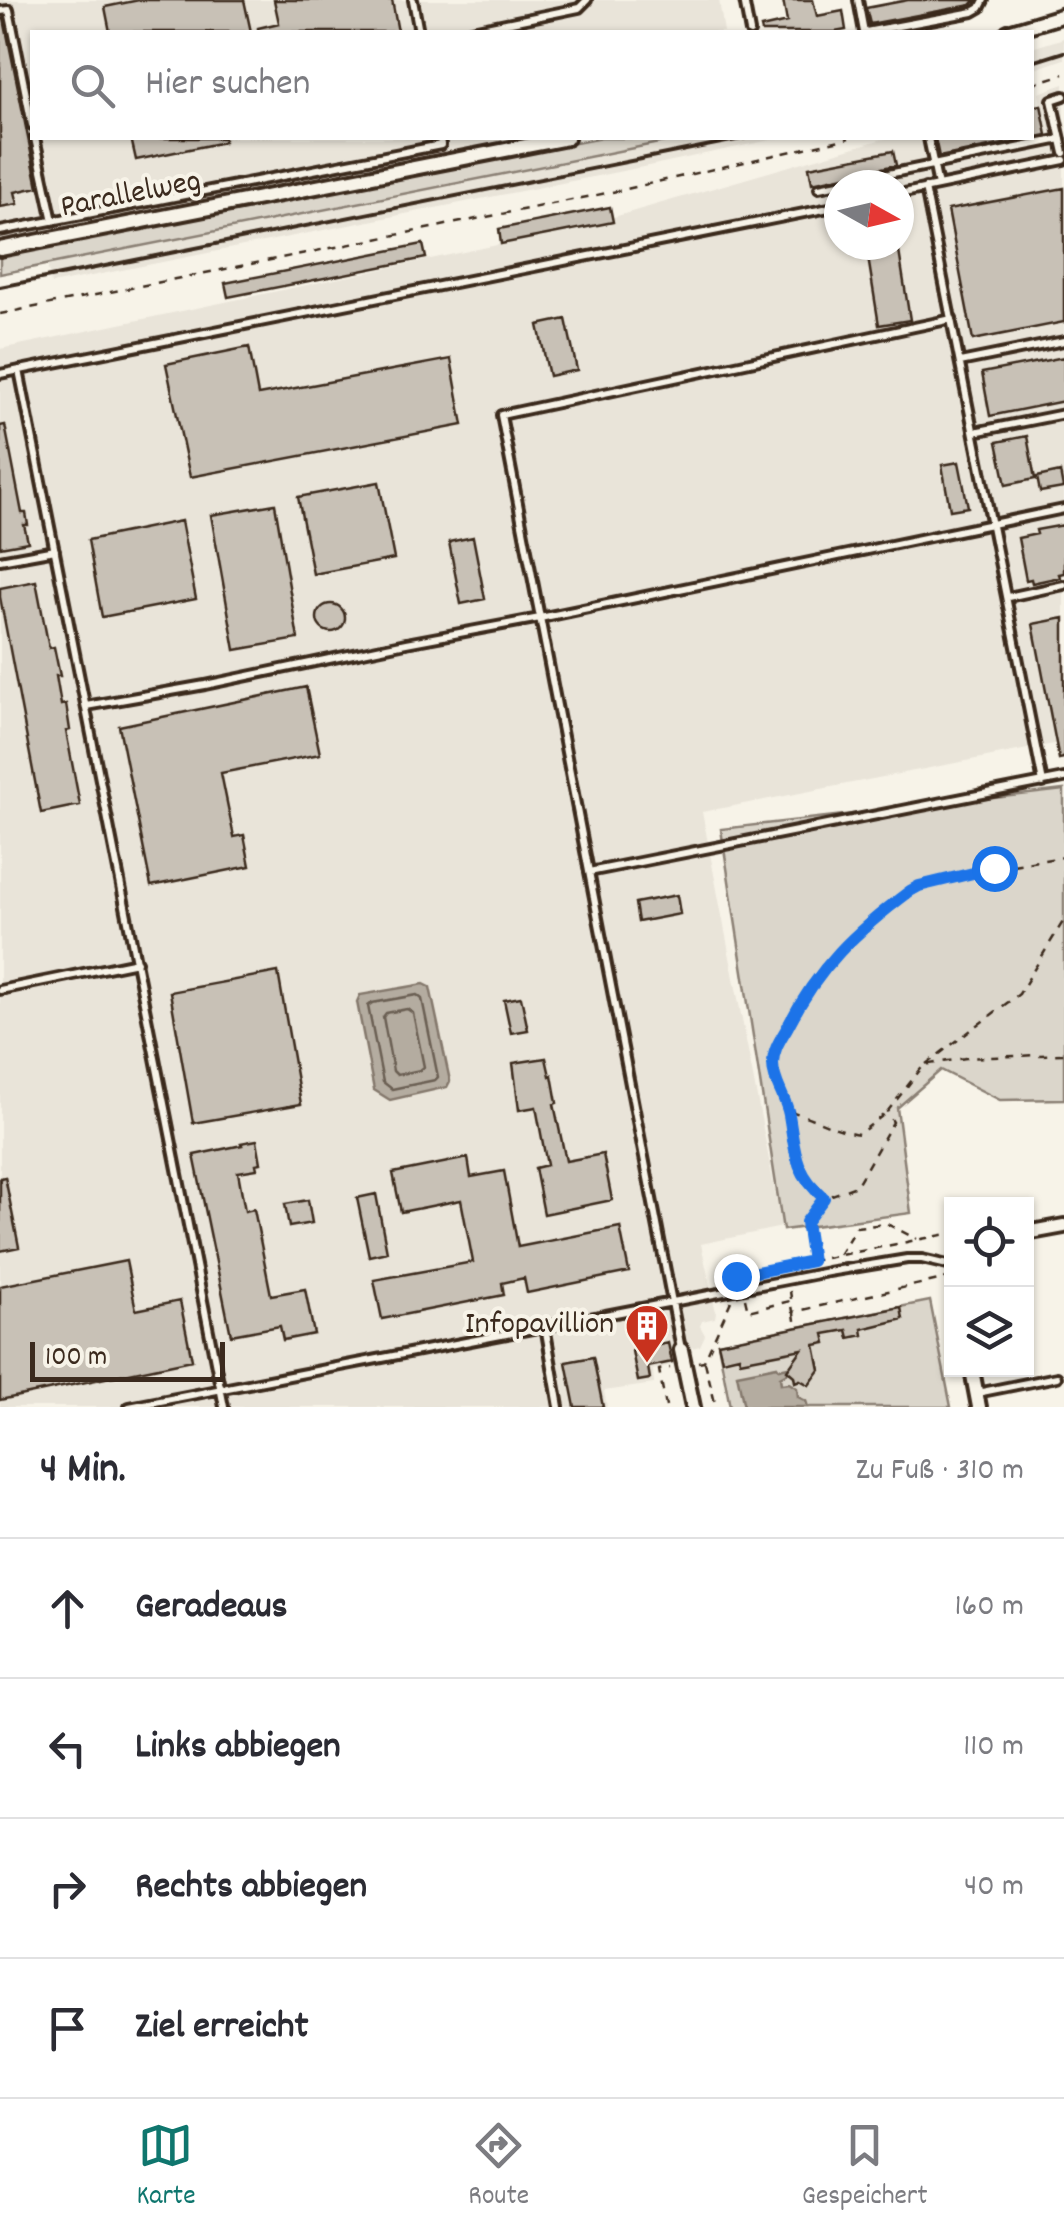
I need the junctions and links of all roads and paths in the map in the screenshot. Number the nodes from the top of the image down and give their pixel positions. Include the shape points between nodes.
1 (0, 0) edge
2 (413, 0) edge
3 (587, 0) edge
4 (744, 0) edge
5 (858, 0) edge
6 (984, 0) edge
7 (1, 11) edge
8 (1064, 15) edge
9 (419, 30) edge
10 (472, 30) edge
11 (750, 30) edge
12 (865, 30) edge
13 (876, 30) edge
14 (1015, 30) edge
15 (1064, 74) edge
16 (1034, 83) edge
17 (1064, 96) edge
18 (30, 114) edge
19 (1061, 139) junction
20 (35, 140) edge
21 (440, 140) edge
22 (557, 140) edge
23 (841, 140) edge
24 (928, 140) edge
25 (1064, 152) edge
26 (1064, 160) edge
27 (934, 165) junction
28 (938, 186) junction
29 (819, 188) dead end
30 (925, 188) junction
31 (914, 191) edge
32 (824, 209) edge
33 (52, 221) junction
34 (0, 231) edge
35 (0, 250) edge
36 (0, 314) edge
37 (952, 320) junction
38 (1064, 341) edge
39 (960, 362) junction
40 (19, 370) junction
41 (0, 374) edge
42 (1064, 414) edge
43 (974, 432) junction
44 (1064, 509) edge
45 (992, 523) junction
46 (55, 550) junction
47 (0, 560) edge
48 (1064, 586) edge
49 (1008, 597) junction
50 (540, 618) junction
51 (86, 706) junction
52 (1064, 778) edge
53 (1043, 782) junction
54 (1064, 857) edge
55 (588, 872) junction
56 (1064, 920) edge
57 (1057, 930) junction
58 (1064, 932) edge
59 (138, 962) junction
60 (0, 990) edge
61 (1064, 1054) edge
62 (924, 1065) junction
63 (789, 1111) junction
64 (887, 1112) junction
65 (824, 1198) junction
66 (1064, 1226) edge
67 (1034, 1232) edge
68 (944, 1234) edge
69 (918, 1239) junction
70 (838, 1256) junction
71 (812, 1261) junction
72 (944, 1264) edge
73 (815, 1275) junction
74 (944, 1279) edge
75 (788, 1281) junction
76 (734, 1295) junction
77 (792, 1301) junction
78 (672, 1303) junction
79 (794, 1312) junction
80 (544, 1326) junction
81 (796, 1328) dead end
82 (681, 1350) joint
83 (704, 1361) junction
84 (685, 1365) junction
85 (1057, 1377) dead end
86 (220, 1388) junction
87 (978, 1400) edge
88 (129, 1407) edge
89 (224, 1407) edge
90 (559, 1407) edge
91 (666, 1407) edge
92 (693, 1407) edge
93 (716, 1407) edge

1 - 7 lane
2 - 9 lane
3 - 10 lane via 579,8
4 - 11 lane
5 - 12 lane
6 - 13 lane via 973,12
7 - 18 lane via 9,10
8 - 14 street
15 - 16 path
17 - 19 lane via 1052,100
19 - 25 lane
19 - 27 lane
20 - 33 lane
21 - 33 lane via 441,145
22 - 35 street, Parallelweg
23 - 36 path
24 - 27 lane
26 - 28 lane
27 - 28 lane
27 - 29 lane
28 - 30 lane
30 - 31 lane
30 - 37 lane
32 - 40 lane
33 - 34 lane
37 - 39 lane
37 - 50 lane via 501,415
38 - 39 lane
39 - 43 lane
40 - 41 lane
40 - 46 lane
42 - 43 lane
43 - 45 lane
44 - 45 lane
45 - 49 lane
45 - 50 lane
46 - 47 lane
46 - 51 lane
48 - 49 lane
49 - 53 lane
50 - 51 lane
50 - 55 lane
51 - 59 lane
52 - 53 lane
53 - 55 lane
54 - 63 path via 919,886 842,947 812,983 774,1052 773,1070
55 - 78 lane
56 - 57 path
57 - 58 path
57 - 62 path via 1019,994
59 - 60 lane
59 - 86 lane
61 - 62 path
62 - 64 path
63 - 64 path via 859,1134
63 - 65 path via 791,1140 808,1185
64 - 65 path via 893,1122 856,1186
65 - 71 path via 806,1222
66 - 67 street
68 - 69 path
69 - 70 path
69 - 70 path via 887,1224 856,1227
70 - 71 path
71 - 73 path
71 - 76 path via 736,1276
72 - 73 lane via 907,1259
73 - 75 lane
74 - 79 path
75 - 76 lane
75 - 77 path
76 - 77 path via 744,1296 748,1311
76 - 78 lane
76 - 83 path
77 - 79 path
78 - 80 lane
78 - 82 lane
79 - 81 path
80 - 86 lane
80 - 90 lane
82 - 84 street
83 - 84 path
83 - 93 path
84 - 91 path via 659,1370
84 - 92 street
85 - 87 lane
86 - 88 lane
86 - 89 lane

